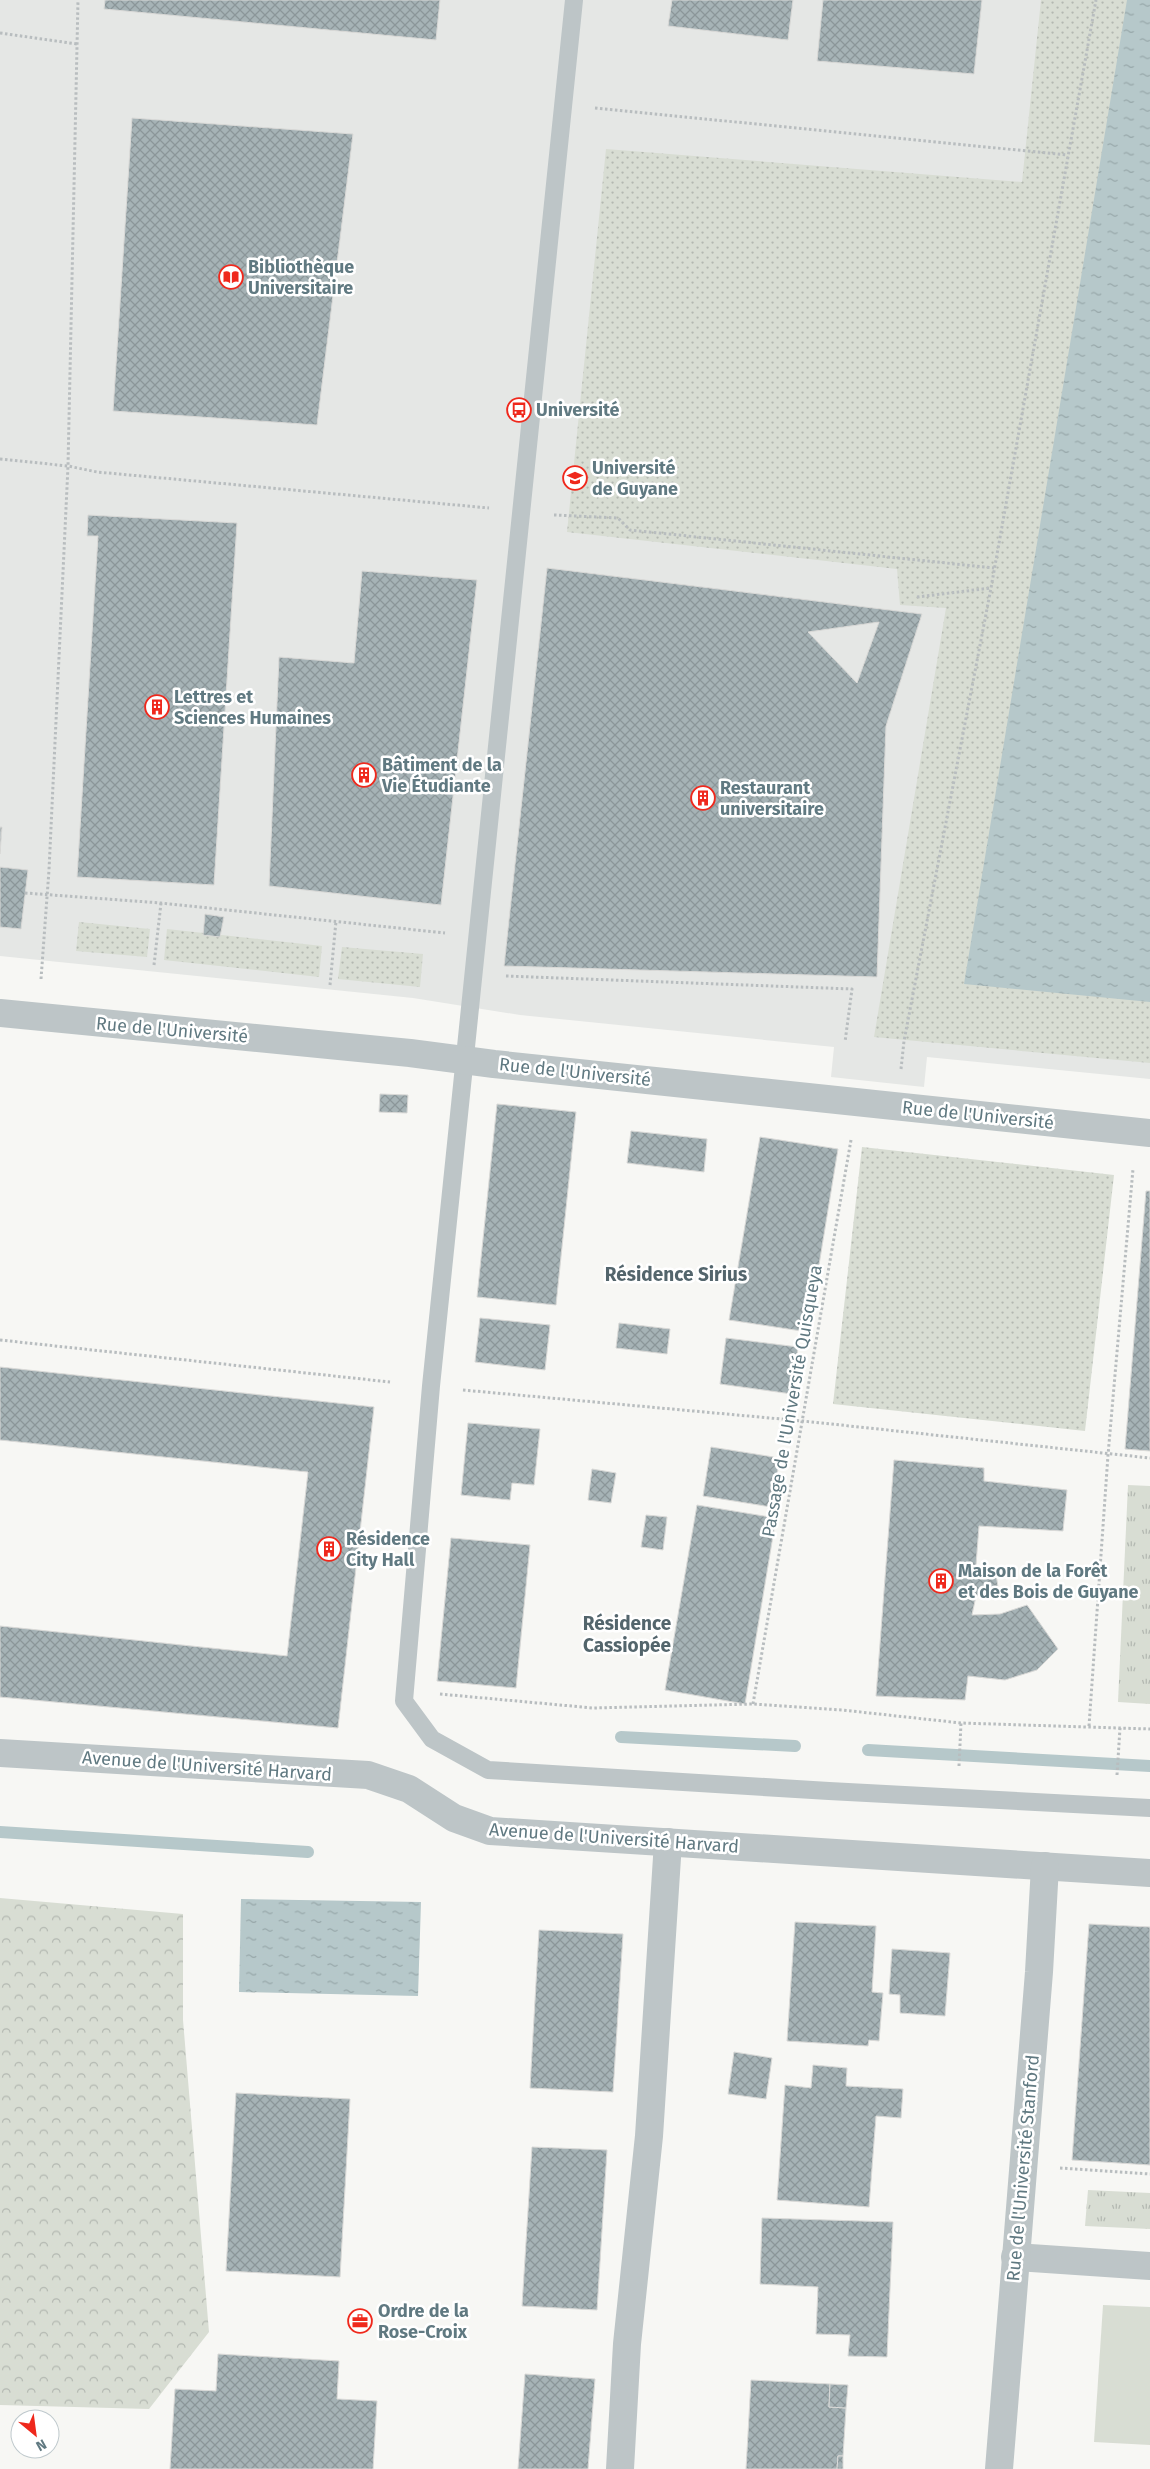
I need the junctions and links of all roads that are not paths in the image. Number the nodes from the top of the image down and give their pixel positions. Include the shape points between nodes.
1 (574, 0) edge
2 (0, 1013) edge
3 (464, 1060) junction
4 (1150, 1133) edge
5 (0, 1752) edge
6 (1150, 1808) edge
7 (668, 1842) junction
8 (1045, 1866) junction
9 (1150, 1873) edge
10 (1015, 2257) junction
11 (1150, 2266) edge
12 (620, 2469) edge
13 (999, 2469) edge

1 - 3 lane
2 - 3 street, Rue de l'Université
3 - 4 street, Rue de l'Université
3 - 6 lane via 431,1386 404,1702 432,1739 488,1770
5 - 7 street, Avenue de l'Université Harvard via 368,1775 409,1789 454,1818 490,1832
7 - 8 street, Avenue de l'Université Harvard
7 - 12 street via 649,2136 627,2344
8 - 9 street, Avenue de l'Université Harvard
8 - 10 street, Rue de l'Université Stanford
10 - 11 street
10 - 13 street, Rue de l'Université Stanford

